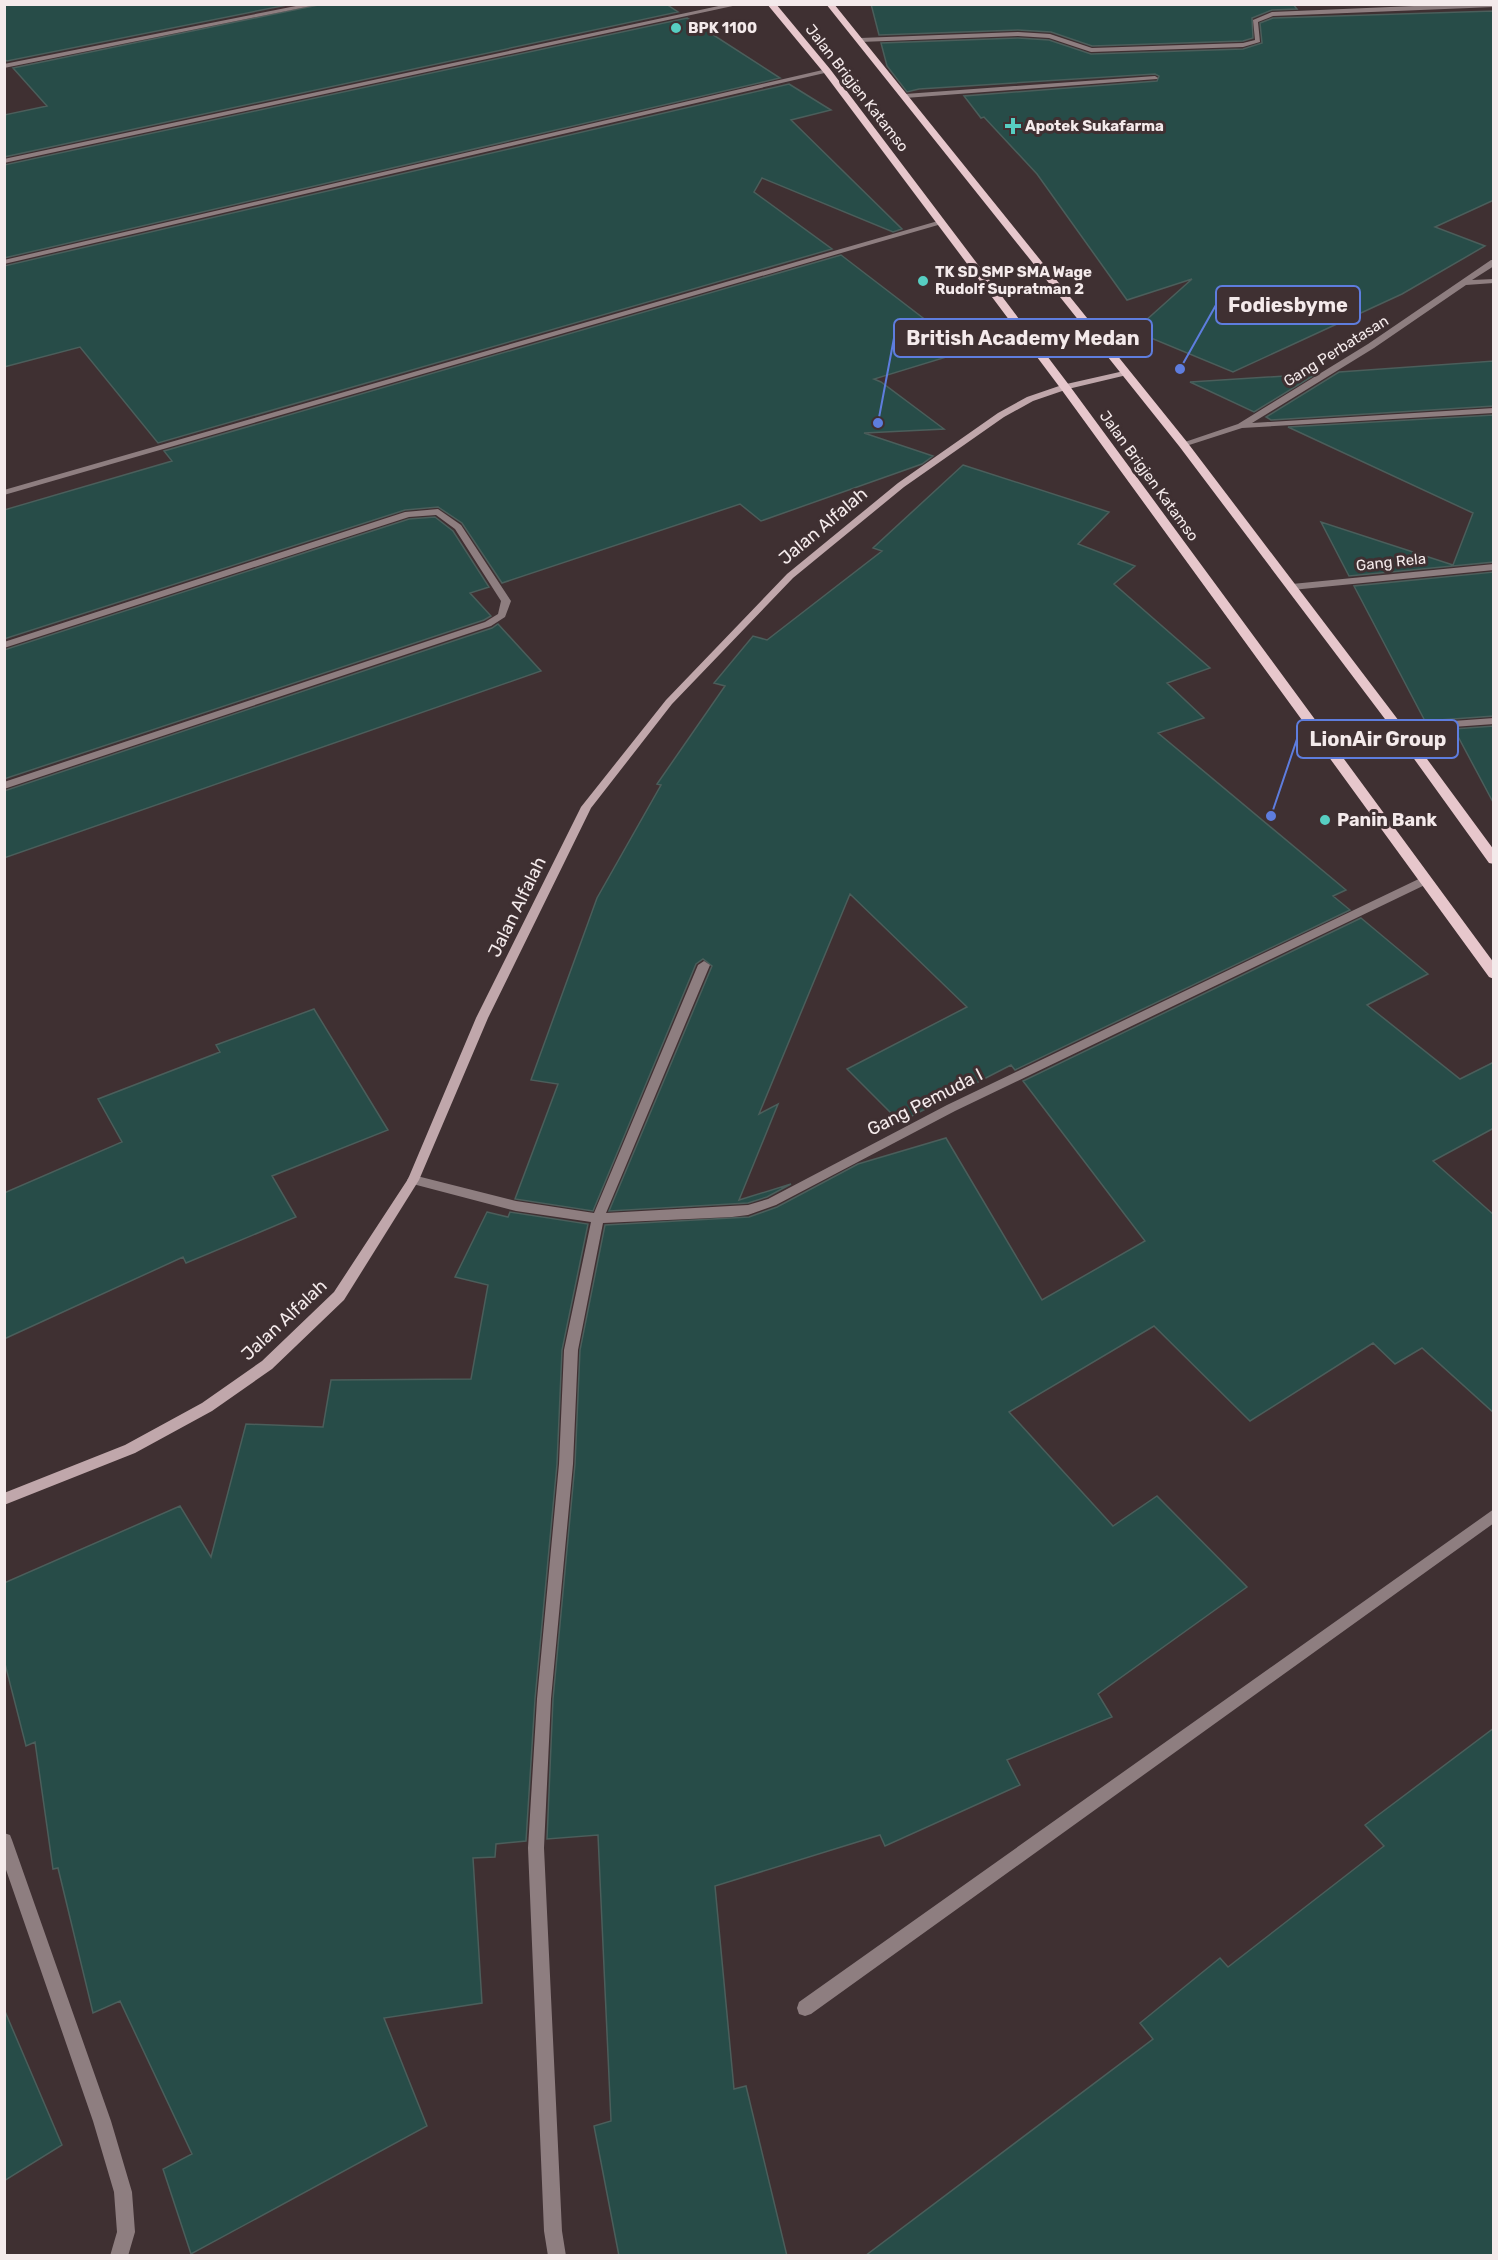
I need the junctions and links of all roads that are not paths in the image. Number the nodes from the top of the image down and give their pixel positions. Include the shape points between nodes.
1 (318, 4) edge
2 (739, 4) edge
3 (771, 4) edge
4 (830, 4) edge
5 (1494, 5) edge
6 (860, 40) junction
7 (4, 66) edge
8 (827, 71) junction
9 (1155, 78) dead end
10 (905, 96) junction
11 (4, 161) edge
12 (941, 223) junction
13 (4, 262) edge
14 (1494, 262) edge
15 (1494, 281) edge
16 (1466, 283) junction
17 (1124, 373) junction
18 (1065, 387) junction
19 (1494, 410) edge
20 (1241, 426) junction
21 (1183, 444) junction
22 (4, 493) edge
23 (1494, 567) edge
24 (1292, 587) junction
25 (4, 645) edge
26 (1494, 721) edge
27 (1398, 728) junction
28 (4, 786) edge
29 (1494, 860) edge
30 (1425, 880) junction
31 (704, 965) dead end
32 (1494, 974) edge
33 (413, 1180) junction
34 (598, 1218) junction
35 (4, 1499) edge
36 (1494, 1515) edge
37 (4, 1840) edge
38 (805, 2008) dead end
39 (119, 2256) edge
40 (557, 2256) edge

1 - 7 street
2 - 11 street
3 - 8 main road, Jalan Brigjen Katamso
4 - 6 main road, Jalan Brigjen Katamso
5 - 6 street via 1272,14 1255,21 1258,41 1243,45 1091,50 1050,36 1018,34
6 - 10 main road, Jalan Brigjen Katamso
8 - 12 main road, Jalan Brigjen Katamso
8 - 13 street
9 - 10 street
10 - 17 main road, Jalan Brigjen Katamso
12 - 18 main road, Jalan Brigjen Katamso
12 - 22 street
14 - 16 street, Gang Perbatasan
15 - 16 street
16 - 20 street, Gang Perbatasan
17 - 18 street, Jalan Alfalah
17 - 21 main road, Jalan Brigjen Katamso
18 - 30 main road, Jalan Brigjen Katamso
18 - 33 street, Jalan Alfalah via 1030,399 1001,415 901,485 790,576 669,702 586,807 482,1018
19 - 20 street
20 - 21 street, Gang Perbatasan
21 - 24 main road, Jalan Brigjen Katamso
23 - 24 street, Gang Rela
24 - 27 main road, Jalan Brigjen Katamso
25 - 28 street via 408,514 438,512 458,527 506,601 502,615 488,624
26 - 27 street
27 - 29 main road, Jalan Brigjen Katamso
30 - 32 main road, Jalan Brigjen Katamso
30 - 34 street, Gang Pemuda I via 951,1108 772,1202 732,1212
31 - 34 street
33 - 34 street, Gang Pemuda I via 516,1206
33 - 35 street, Jalan Alfalah via 339,1296 267,1365 207,1407 130,1449
34 - 40 street via 572,1350 536,1848
36 - 38 street
37 - 39 street via 102,2121 123,2193 126,2232

